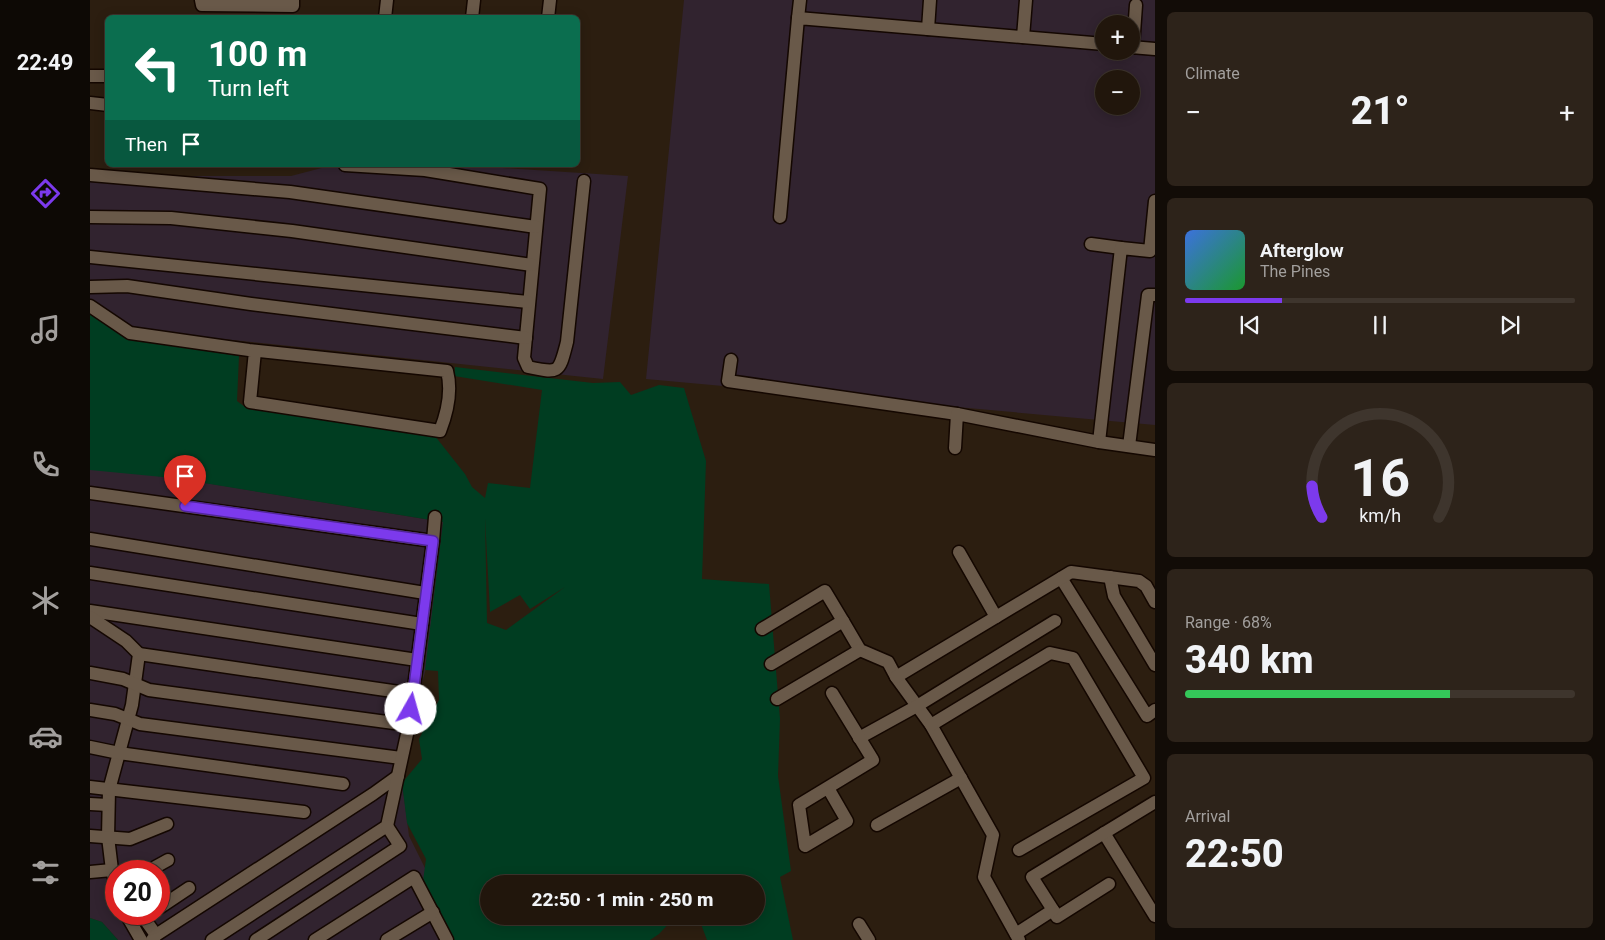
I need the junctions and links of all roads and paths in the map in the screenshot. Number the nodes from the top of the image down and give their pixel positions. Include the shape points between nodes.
1 (201, 0) edge
2 (294, 0) edge
3 (387, 0) edge
4 (474, 0) edge
5 (550, 0) edge
6 (800, 0) edge
7 (930, 0) edge
8 (1026, 0) edge
9 (1136, 5) dead end
10 (385, 15) edge
11 (472, 15) edge
12 (548, 15) edge
13 (1135, 15) edge
14 (798, 18) junction
15 (928, 29) junction
16 (1023, 38) junction
17 (1095, 43) edge
18 (1140, 48) edge
19 (1155, 49) edge
20 (90, 76) edge
21 (105, 76) edge
22 (90, 103) edge
23 (105, 105) edge
24 (377, 167) edge
25 (90, 175) edge
26 (584, 181) dead end
27 (1155, 201) edge
28 (90, 217) edge
29 (780, 217) dead end
30 (536, 227) junction
31 (1091, 244) dead end
32 (1121, 248) junction
33 (90, 256) edge
34 (532, 265) junction
35 (90, 288) edge
36 (1155, 296) edge
37 (528, 302) junction
38 (90, 306) edge
39 (526, 338) junction
40 (255, 351) junction
41 (731, 360) dead end
42 (957, 414) junction
43 (1099, 442) junction
44 (1129, 446) junction
45 (955, 448) dead end
46 (1155, 450) edge
47 (90, 493) edge
48 (435, 517) dead end
49 (90, 539) edge
50 (433, 541) junction
51 (959, 552) dead end
52 (90, 573) edge
53 (1110, 577) junction
54 (1061, 578) junction
55 (425, 593) junction
56 (1155, 602) edge
57 (90, 611) edge
58 (90, 617) edge
59 (996, 617) junction
60 (843, 621) junction
61 (1055, 621) dead end
62 (422, 624) junction
63 (762, 629) dead end
64 (860, 650) junction
65 (139, 654) junction
66 (417, 660) junction
67 (771, 664) dead end
68 (1155, 665) edge
69 (90, 673) edge
70 (896, 677) junction
71 (135, 684) junction
72 (832, 693) dead end
73 (412, 694) junction
74 (777, 699) dead end
75 (917, 706) junction
76 (90, 710) edge
77 (1155, 710) edge
78 (129, 720) junction
79 (409, 725) junction
80 (931, 726) junction
81 (859, 738) junction
82 (90, 747) edge
83 (119, 753) junction
84 (401, 758) junction
85 (398, 776) junction
86 (962, 778) junction
87 (343, 784) dead end
88 (90, 787) edge
89 (828, 788) junction
90 (109, 790) junction
91 (1155, 802) edge
92 (90, 804) edge
93 (108, 804) junction
94 (304, 812) dead end
95 (167, 824) dead end
96 (877, 825) dead end
97 (387, 826) junction
98 (1104, 833) junction
99 (90, 836) edge
100 (108, 837) junction
101 (1019, 850) dead end
102 (111, 860) edge
103 (105, 871) edge
104 (90, 872) edge
105 (1109, 884) dead end
106 (189, 888) dead end
107 (170, 901) edge
108 (1053, 910) junction
109 (433, 912) junction
110 (1155, 916) edge
111 (859, 924) dead end
112 (132, 925) edge
113 (148, 925) edge
114 (154, 938) edge
115 (1017, 938) edge
116 (141, 940) edge
117 (212, 940) edge
118 (256, 940) edge
119 (315, 940) edge
120 (387, 940) edge
121 (447, 940) edge
122 (869, 940) edge

1 - 2 lane via 202,5 294,6
3 - 10 lane
4 - 11 lane
5 - 12 lane
6 - 14 lane
7 - 15 lane
8 - 16 lane
9 - 13 lane
14 - 15 lane
14 - 29 lane
15 - 16 lane
16 - 17 lane
18 - 19 lane
20 - 21 lane
22 - 23 lane
24 - 30 lane via 425,170 540,189
25 - 30 lane via 290,192
26 - 39 lane via 567,342 557,369 549,372 528,367 524,358
27 - 32 lane via 1150,251
28 - 34 lane via 171,218 292,231
30 - 34 lane
31 - 32 lane
32 - 43 lane
33 - 37 lane
34 - 37 lane
35 - 39 lane via 127,286
36 - 44 lane via 1148,294
37 - 39 lane
38 - 40 lane via 130,333
40 - 40 lane via 250,402 440,431 450,382 447,371
41 - 42 lane via 728,381
42 - 43 lane
42 - 45 lane
43 - 44 lane
44 - 46 lane
47 - 50 lane
48 - 50 lane
49 - 55 lane
50 - 55 lane
51 - 59 lane
52 - 62 lane
53 - 54 lane via 1071,572
53 - 56 lane via 1139,581 1146,586
53 - 68 lane via 1114,596
54 - 59 lane
54 - 77 lane via 1147,716
55 - 62 lane
57 - 66 lane
58 - 65 lane via 126,641
59 - 70 lane
60 - 63 lane via 825,591
60 - 64 lane
60 - 67 lane
61 - 75 lane
62 - 66 lane
64 - 70 lane via 888,662
64 - 74 lane
65 - 71 lane
65 - 73 lane
66 - 73 lane
69 - 71 lane via 123,678
70 - 75 lane
71 - 78 lane
71 - 79 lane via 148,690
72 - 81 lane
73 - 79 lane
75 - 80 lane
75 - 81 lane
76 - 78 lane
78 - 83 lane
78 - 84 lane
79 - 84 lane
80 - 86 lane
80 - 101 lane via 1050,653 1073,658 1144,778
81 - 89 lane via 873,760
82 - 83 lane
83 - 87 lane
83 - 90 lane
84 - 85 lane
85 - 97 lane
85 - 114 lane
86 - 96 lane
86 - 115 lane via 993,835 984,877
88 - 90 lane
89 - 89 lane via 799,805 805,846 847,821
90 - 93 lane
90 - 94 lane
91 - 98 lane
92 - 93 lane
93 - 100 lane
95 - 100 lane via 130,839
97 - 117 lane
97 - 118 lane via 400,846
98 - 108 lane via 1032,877
98 - 110 lane
99 - 100 lane
100 - 102 lane
103 - 104 lane
105 - 108 lane via 1056,917
106 - 107 lane
108 - 115 lane
109 - 119 lane via 414,877
109 - 120 lane
109 - 121 lane
111 - 122 lane
112 - 116 lane
113 - 114 lane

